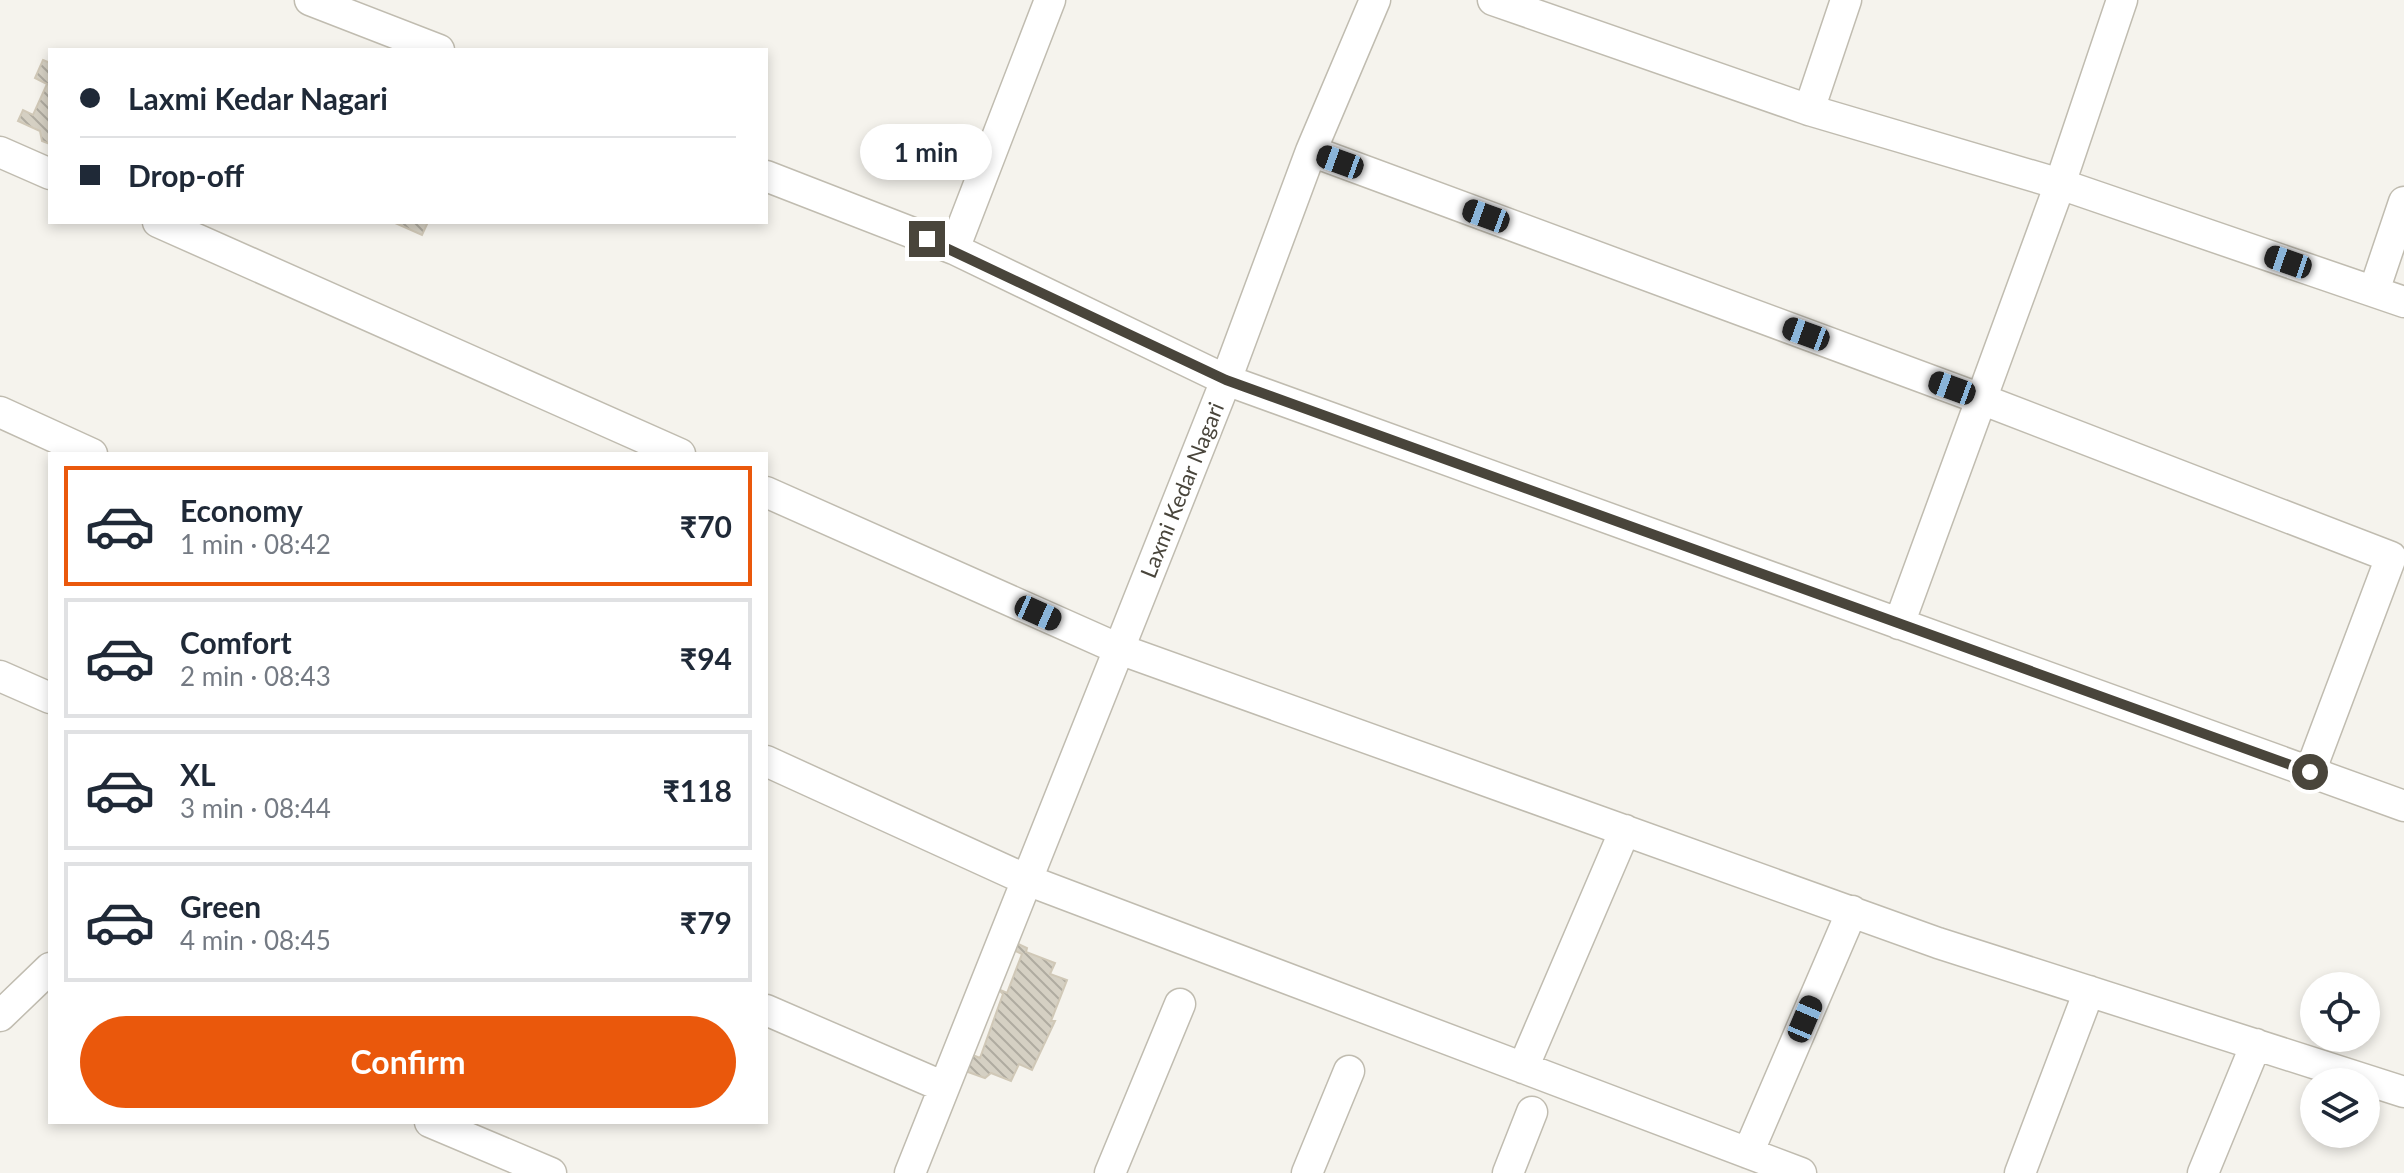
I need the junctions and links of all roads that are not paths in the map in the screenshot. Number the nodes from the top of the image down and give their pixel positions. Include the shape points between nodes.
1 (310, 0) edge
2 (1050, 0) edge
3 (1375, 0) edge
4 (1493, 0) edge
5 (1846, 0) edge
6 (2122, 0) edge
7 (434, 48) edge
8 (1809, 110) junction
9 (1311, 151) junction
10 (0, 152) edge
11 (48, 173) edge
12 (768, 177) edge
13 (2060, 184) junction
14 (2404, 202) edge
15 (162, 224) edge
16 (954, 249) junction
17 (2374, 291) junction
18 (2404, 302) edge
19 (1226, 380) junction
20 (1981, 399) junction
21 (0, 412) edge
22 (88, 452) edge
23 (676, 452) edge
24 (768, 493) edge
25 (1899, 624) junction
26 (1119, 649) junction
27 (0, 676) edge
28 (48, 697) edge
29 (768, 762) edge
30 (2310, 772) junction
31 (2404, 806) edge
32 (1625, 830) junction
33 (1027, 880) junction
34 (1852, 911) junction
35 (48, 970) edge
36 (2089, 991) junction
37 (1180, 1004) dead end
38 (768, 1011) edge
39 (0, 1016) edge
40 (2256, 1044) junction
41 (1523, 1068) junction
42 (1349, 1071) dead end
43 (944, 1087) junction
44 (2404, 1092) edge
45 (1532, 1112) dead end
46 (435, 1124) edge
47 (1748, 1153) junction
48 (551, 1173) edge
49 (910, 1173) edge
50 (1110, 1173) edge
51 (1307, 1173) edge
52 (1508, 1173) edge
53 (1801, 1173) edge
54 (2020, 1173) edge
55 (2203, 1173) edge

1 - 7 street
2 - 16 street
3 - 9 street
4 - 8 street
5 - 8 street
6 - 13 street
8 - 13 street
9 - 19 street
9 - 20 street
10 - 11 street
12 - 16 street
13 - 17 street
13 - 20 street
14 - 17 street
15 - 23 street
16 - 19 street
17 - 18 street
19 - 25 street, Laxmi Kedar Nagari
19 - 26 street, Laxmi Kedar Nagari
20 - 25 street
20 - 30 street via 2391,557
21 - 22 street
24 - 26 street
25 - 30 street, Laxmi Kedar Nagari
26 - 32 street
26 - 33 street, Laxmi Kedar Nagari
27 - 28 street
29 - 33 street
30 - 31 street, Laxmi Kedar Nagari
32 - 34 street
32 - 41 street
33 - 41 street
33 - 43 street, Laxmi Kedar Nagari
34 - 36 street
34 - 47 street
35 - 39 street
36 - 40 street
36 - 54 street
37 - 50 street
38 - 43 street
40 - 44 street
40 - 55 street
41 - 47 street
42 - 51 street
43 - 49 street, Laxmi Kedar Nagari
45 - 52 street
46 - 48 street
47 - 53 street

